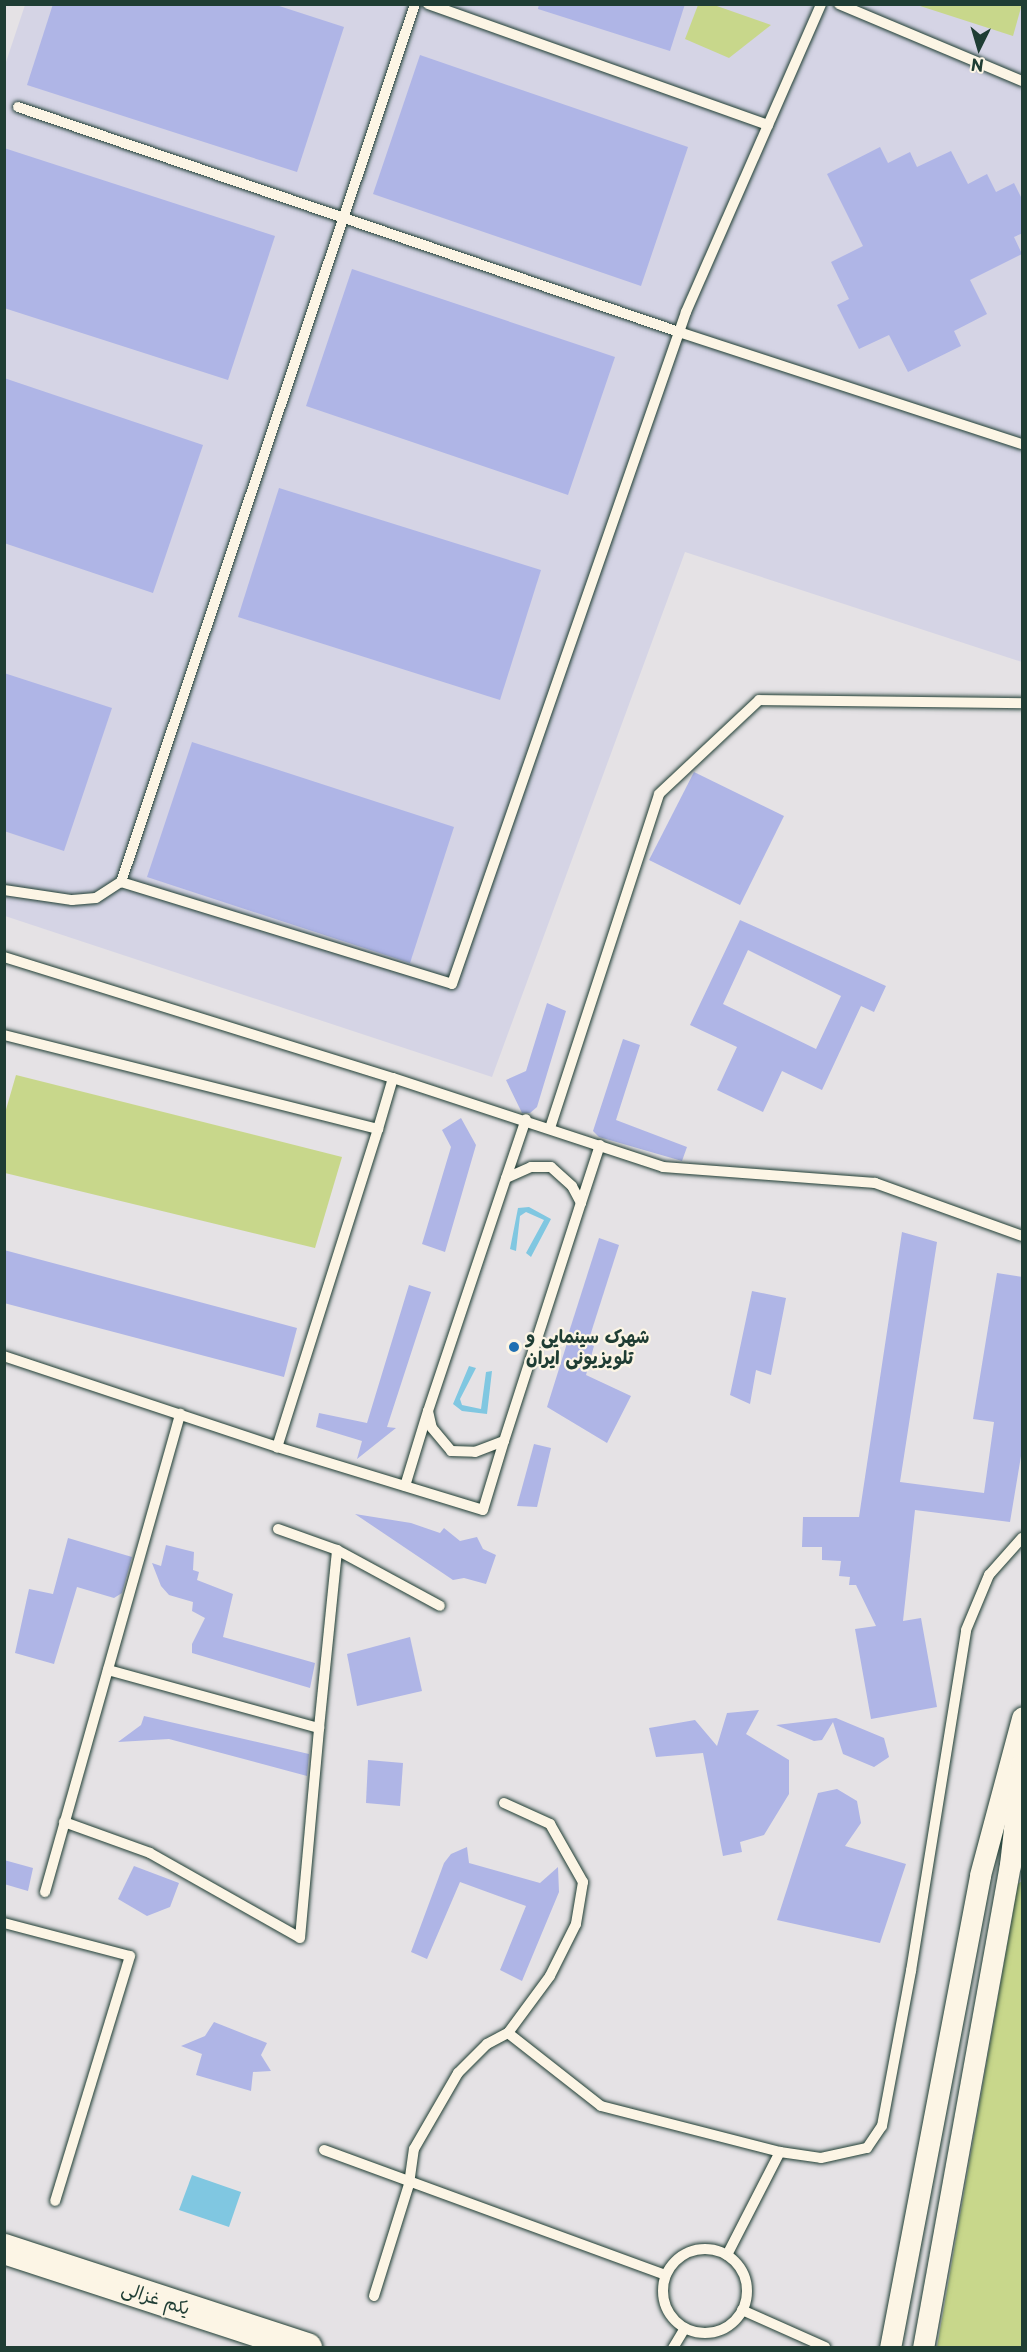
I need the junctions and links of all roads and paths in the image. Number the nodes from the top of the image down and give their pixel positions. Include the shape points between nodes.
1 (415, 4) edge
2 (428, 4) edge
3 (821, 4) edge
4 (839, 4) edge
5 (1023, 81) edge
6 (18, 107) dead end
7 (768, 125) junction
8 (345, 217) junction
9 (679, 332) junction
10 (1023, 444) edge
11 (1023, 703) edge
12 (121, 882) junction
13 (4, 890) edge
14 (4, 957) edge
15 (4, 1035) edge
16 (393, 1078) junction
17 (526, 1119) junction
18 (550, 1128) junction
19 (378, 1129) junction
20 (600, 1145) junction
21 (506, 1178) junction
22 (581, 1203) junction
23 (1023, 1236) edge
24 (4, 1356) edge
25 (428, 1411) junction
26 (180, 1414) junction
27 (504, 1441) junction
28 (277, 1447) junction
29 (405, 1486) junction
30 (278, 1529) dead end
31 (1023, 1538) edge
32 (337, 1550) junction
33 (440, 1606) dead end
34 (108, 1670) junction
35 (1023, 1718) edge
36 (319, 1728) junction
37 (1023, 1748) edge
38 (504, 1803) dead end
39 (64, 1822) junction
40 (1016, 1863) edge
41 (980, 1875) junction
42 (45, 1892) dead end
43 (4, 1923) edge
44 (508, 2033) junction
45 (324, 2150) dead end
46 (780, 2152) junction
47 (409, 2184) junction
48 (55, 2201) dead end
49 (4, 2249) edge
50 (727, 2255) junction
51 (905, 2271) junction
52 (937, 2273) junction
53 (666, 2275) junction
54 (374, 2296) dead end
55 (742, 2310) junction
56 (685, 2328) junction
57 (825, 2347) edge
58 (307, 2348) edge
59 (674, 2348) edge
60 (890, 2348) edge
61 (923, 2348) edge

1 - 8 lane
2 - 7 lane
3 - 7 lane
4 - 5 lane
6 - 8 lane
7 - 9 lane
8 - 9 lane
8 - 12 lane
9 - 10 lane
9 - 12 lane via 452,984
11 - 18 lane via 759,700 658,794
12 - 13 lane via 96,898 72,900
14 - 16 lane
15 - 19 lane
16 - 17 lane
16 - 19 lane
17 - 18 lane
17 - 21 lane
18 - 20 lane
19 - 28 lane
20 - 22 lane
20 - 23 lane via 663,1167 875,1183
21 - 22 lane via 531,1167 551,1167 572,1186
21 - 25 lane
22 - 27 lane
24 - 26 lane
25 - 27 lane via 432,1428 451,1451 475,1452
25 - 29 lane
26 - 28 lane
26 - 34 lane
27 - 29 lane via 483,1510
28 - 29 lane
30 - 32 lane
31 - 46 lane via 989,1575 966,1630 940,1810 882,2126 867,2148 821,2158
32 - 33 lane
32 - 36 lane
34 - 36 lane
34 - 39 lane
35 - 41 street
36 - 39 lane via 300,1938 150,1853
37 - 40 street
38 - 44 lane via 550,1824 583,1882 576,1924 550,1976
39 - 42 lane
40 - 41 street
40 - 52 street
41 - 51 street
43 - 48 lane via 130,1956
44 - 46 lane via 601,2106
44 - 47 lane via 487,2044 458,2073 414,2149
45 - 47 lane
46 - 50 lane
47 - 53 lane
47 - 54 lane
49 - 58 street, یکم غزالی
50 - 53 lane via 704,2249 690,2251 678,2258
50 - 55 lane via 741,2269 746,2283
51 - 52 street
51 - 60 street
52 - 61 street
53 - 56 lane via 663,2296 667,2309
55 - 56 lane via 724,2328 711,2332
55 - 57 lane
56 - 59 lane

